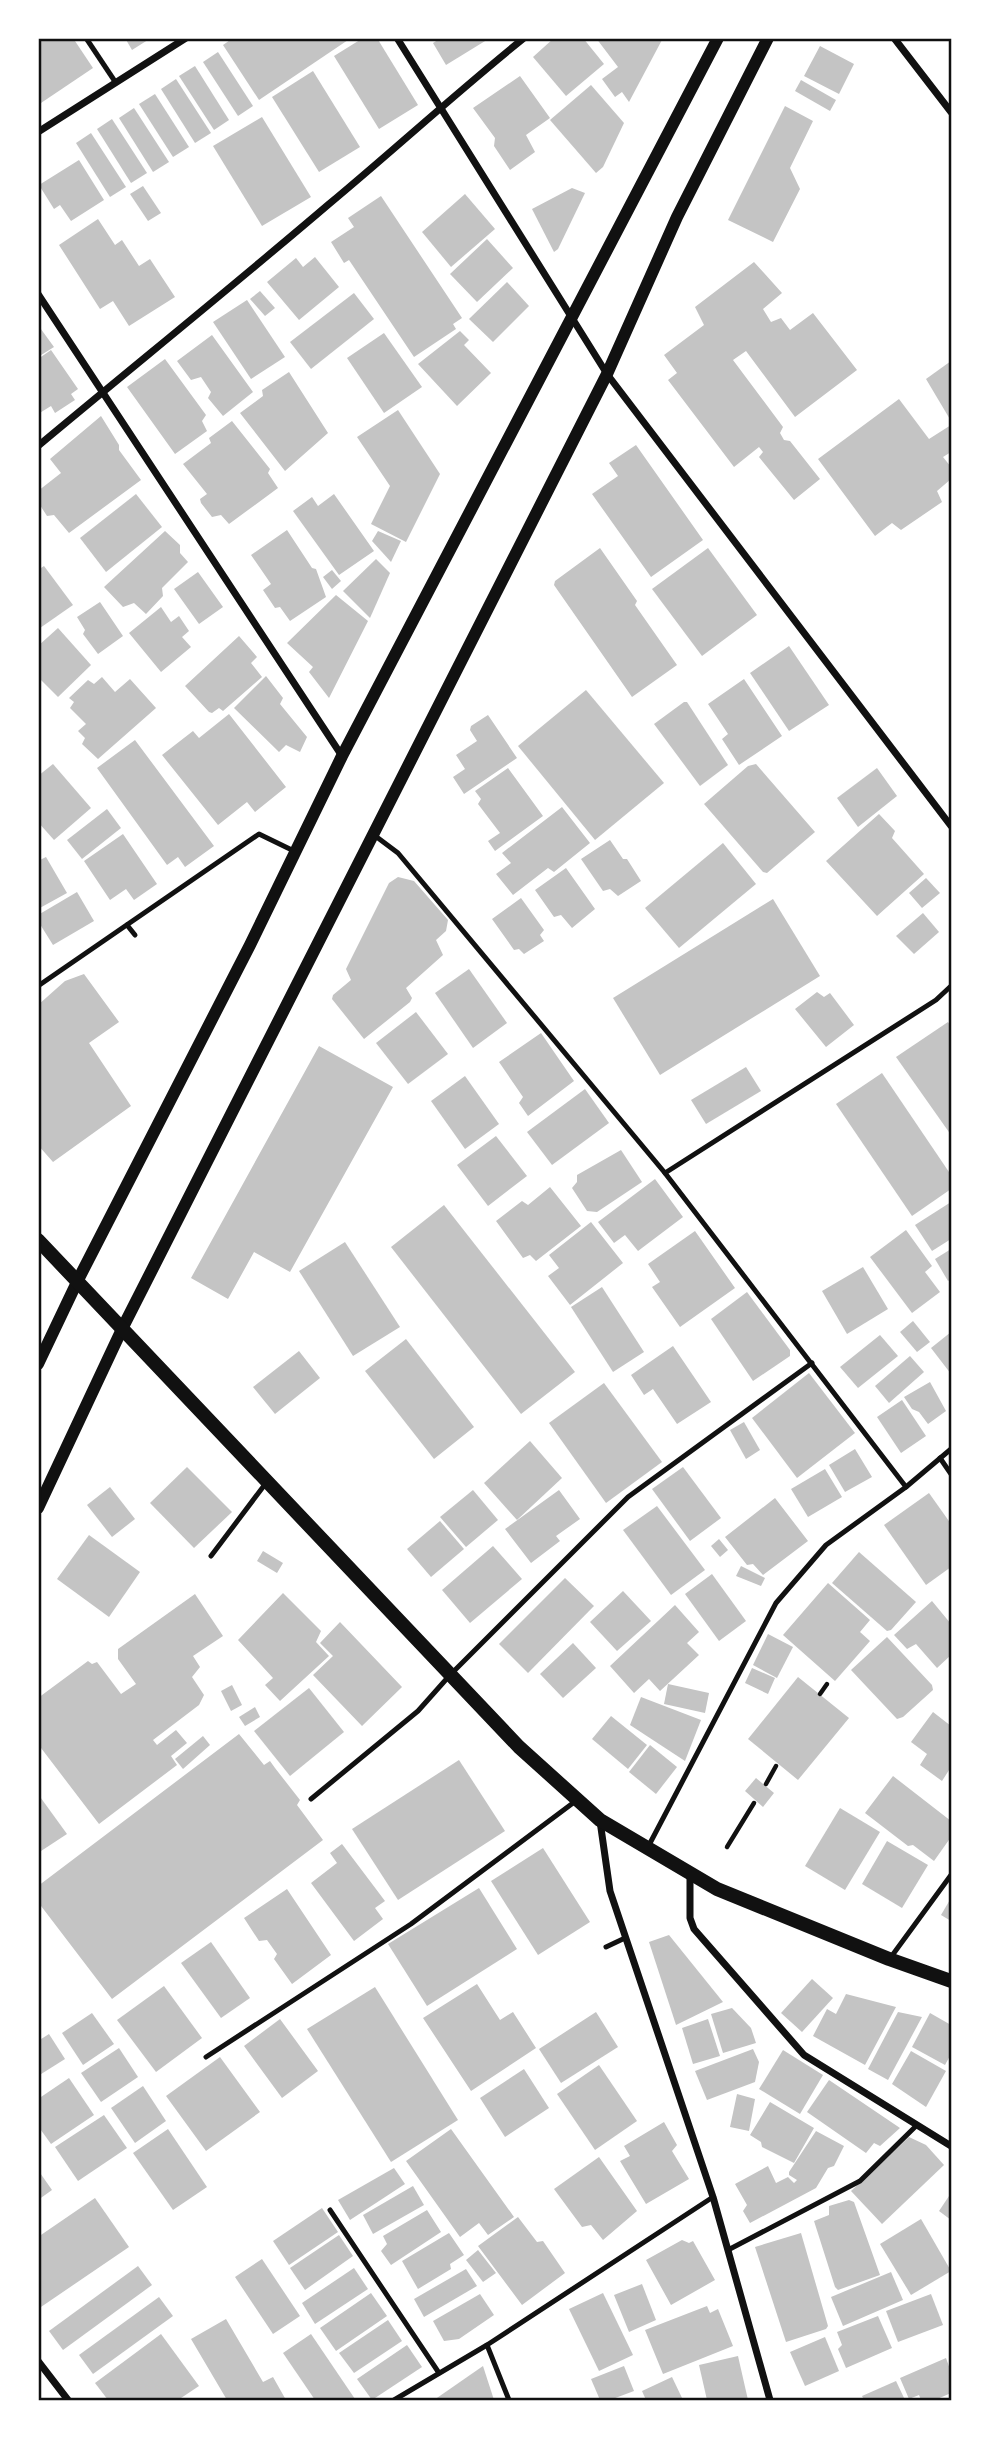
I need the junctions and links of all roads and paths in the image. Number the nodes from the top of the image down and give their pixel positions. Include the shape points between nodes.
1 (86, 38) edge
2 (186, 38) edge
3 (397, 38) edge
4 (524, 38) edge
5 (718, 38) edge
6 (768, 38) edge
7 (894, 38) edge
8 (116, 83) junction
9 (441, 110) junction
10 (951, 112) edge
11 (38, 132) edge
12 (38, 294) edge
13 (573, 318) junction
14 (607, 374) junction
15 (103, 392) junction
16 (38, 446) edge
17 (342, 756) junction
18 (951, 826) edge
19 (374, 835) junction
20 (296, 852) junction
21 (127, 925) junction
22 (135, 935) dead end
23 (38, 986) edge
24 (951, 986) edge
25 (665, 1173) junction
26 (38, 1240) edge
27 (78, 1280) junction
28 (123, 1327) junction
29 (813, 1363) junction
30 (38, 1364) edge
31 (951, 1449) edge
32 (940, 1458) junction
33 (951, 1474) edge
34 (268, 1481) junction
35 (906, 1487) junction
36 (38, 1507) edge
37 (211, 1556) dead end
38 (450, 1675) junction
39 (827, 1684) dead end
40 (820, 1694) dead end
41 (776, 1766) dead end
42 (766, 1784) dead end
43 (311, 1799) dead end
44 (578, 1800) junction
45 (754, 1803) dead end
46 (600, 1820) junction
47 (648, 1847) junction
48 (727, 1847) dead end
49 (690, 1873) junction
50 (951, 1875) edge
51 (625, 1938) junction
52 (606, 1947) dead end
53 (889, 1959) junction
54 (951, 1980) edge
55 (206, 2057) dead end
56 (916, 2126) junction
57 (951, 2146) edge
58 (713, 2197) junction
59 (330, 2210) dead end
60 (728, 2250) junction
61 (487, 2345) junction
62 (38, 2361) edge
63 (439, 2373) junction
64 (68, 2400) edge
65 (394, 2400) edge
66 (509, 2400) edge
67 (771, 2400) edge

1 - 8 lane
2 - 8 street
3 - 9 street
4 - 9 street
5 - 13 street
6 - 14 street via 677,217
7 - 10 street
8 - 11 street
9 - 13 street
9 - 15 street
12 - 15 street
13 - 14 street
13 - 17 street
14 - 18 street
14 - 19 street
15 - 16 street
15 - 17 street
17 - 20 street
19 - 25 lane via 398,853
19 - 28 street
20 - 21 lane via 258,834
20 - 27 street
21 - 22 lane
21 - 23 lane
24 - 25 lane via 936,1000
25 - 29 lane
26 - 27 main road
27 - 28 main road
27 - 30 street
28 - 34 main road
28 - 36 street
29 - 35 lane
29 - 38 lane via 628,1497
31 - 32 lane
32 - 33 lane
32 - 35 lane
34 - 37 lane
34 - 38 main road
35 - 47 lane via 826,1545 776,1603
38 - 43 lane via 418,1711
38 - 44 main road
39 - 40 path
41 - 42 path
44 - 46 main road
44 - 55 lane via 411,1924
45 - 48 path
46 - 47 main road
46 - 51 street via 610,1891
47 - 49 main road
49 - 53 main road via 717,1889
49 - 56 street via 694,1929 804,2055
50 - 53 lane
51 - 52 lane
51 - 58 street
53 - 54 main road
56 - 57 street
56 - 60 lane via 860,2181
58 - 60 street
58 - 61 lane
59 - 63 lane
60 - 67 street
61 - 63 lane
61 - 66 lane
62 - 64 street
63 - 65 lane

